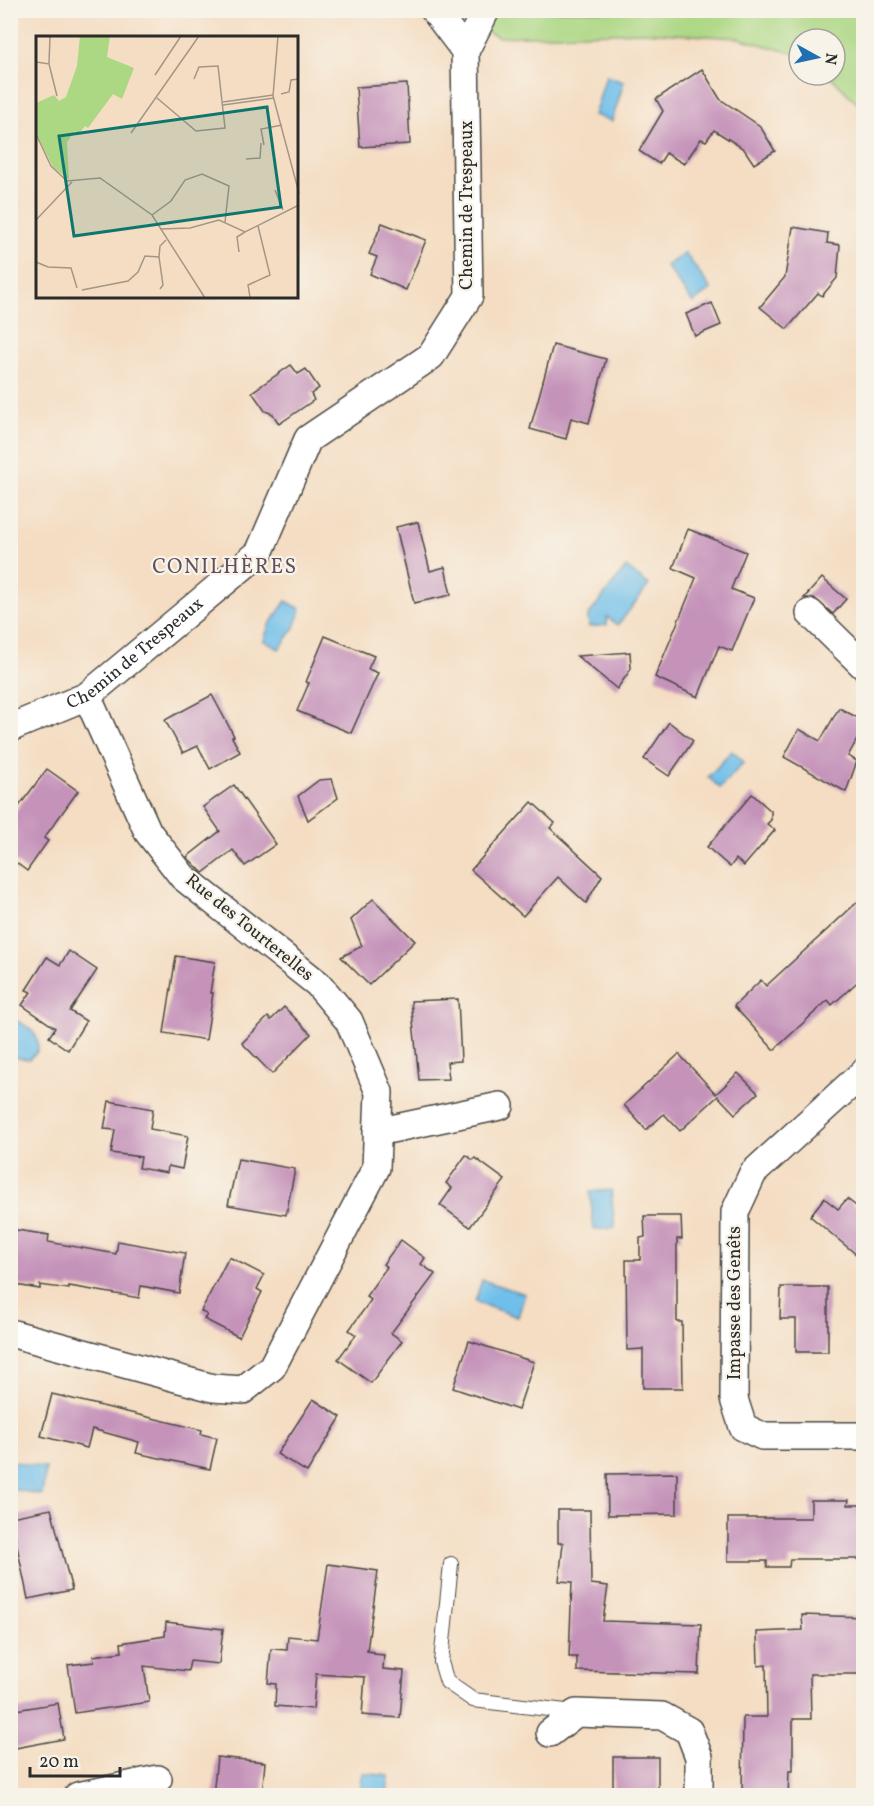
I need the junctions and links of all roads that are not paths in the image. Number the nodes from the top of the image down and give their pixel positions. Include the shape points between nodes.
1 (434, 10) edge
2 (486, 10) edge
3 (465, 51) junction
4 (810, 613) dead end
5 (864, 666) edge
6 (87, 696) junction
7 (10, 728) edge
8 (864, 1072) edge
9 (500, 1106) dead end
10 (377, 1132) junction
11 (10, 1333) edge
12 (864, 1436) edge
13 (451, 1564) dead end
14 (576, 1713) junction
15 (550, 1733) dead end
16 (158, 1779) dead end
17 (78, 1796) edge
18 (699, 1796) edge

1 - 3 street
2 - 3 street, Chemin de Trespeaux
3 - 6 street, Chemin de Trespeaux via 469,296 431,356 308,439 259,553
4 - 5 street
6 - 7 street, Chemin de Trespeaux
6 - 10 street, Rue des Tourterelles via 147,832 183,877 318,984 349,1021 379,1092
8 - 12 street, Impasse des Genêts via 753,1173 735,1212 734,1399 743,1426 762,1436
9 - 10 street
10 - 11 street, Rue des Tourterelles via 376,1168 371,1179 272,1367 243,1390 213,1388
13 - 14 lane via 441,1662 447,1682 473,1700
14 - 15 street
14 - 18 street via 662,1716 689,1731 699,1757
16 - 17 street

